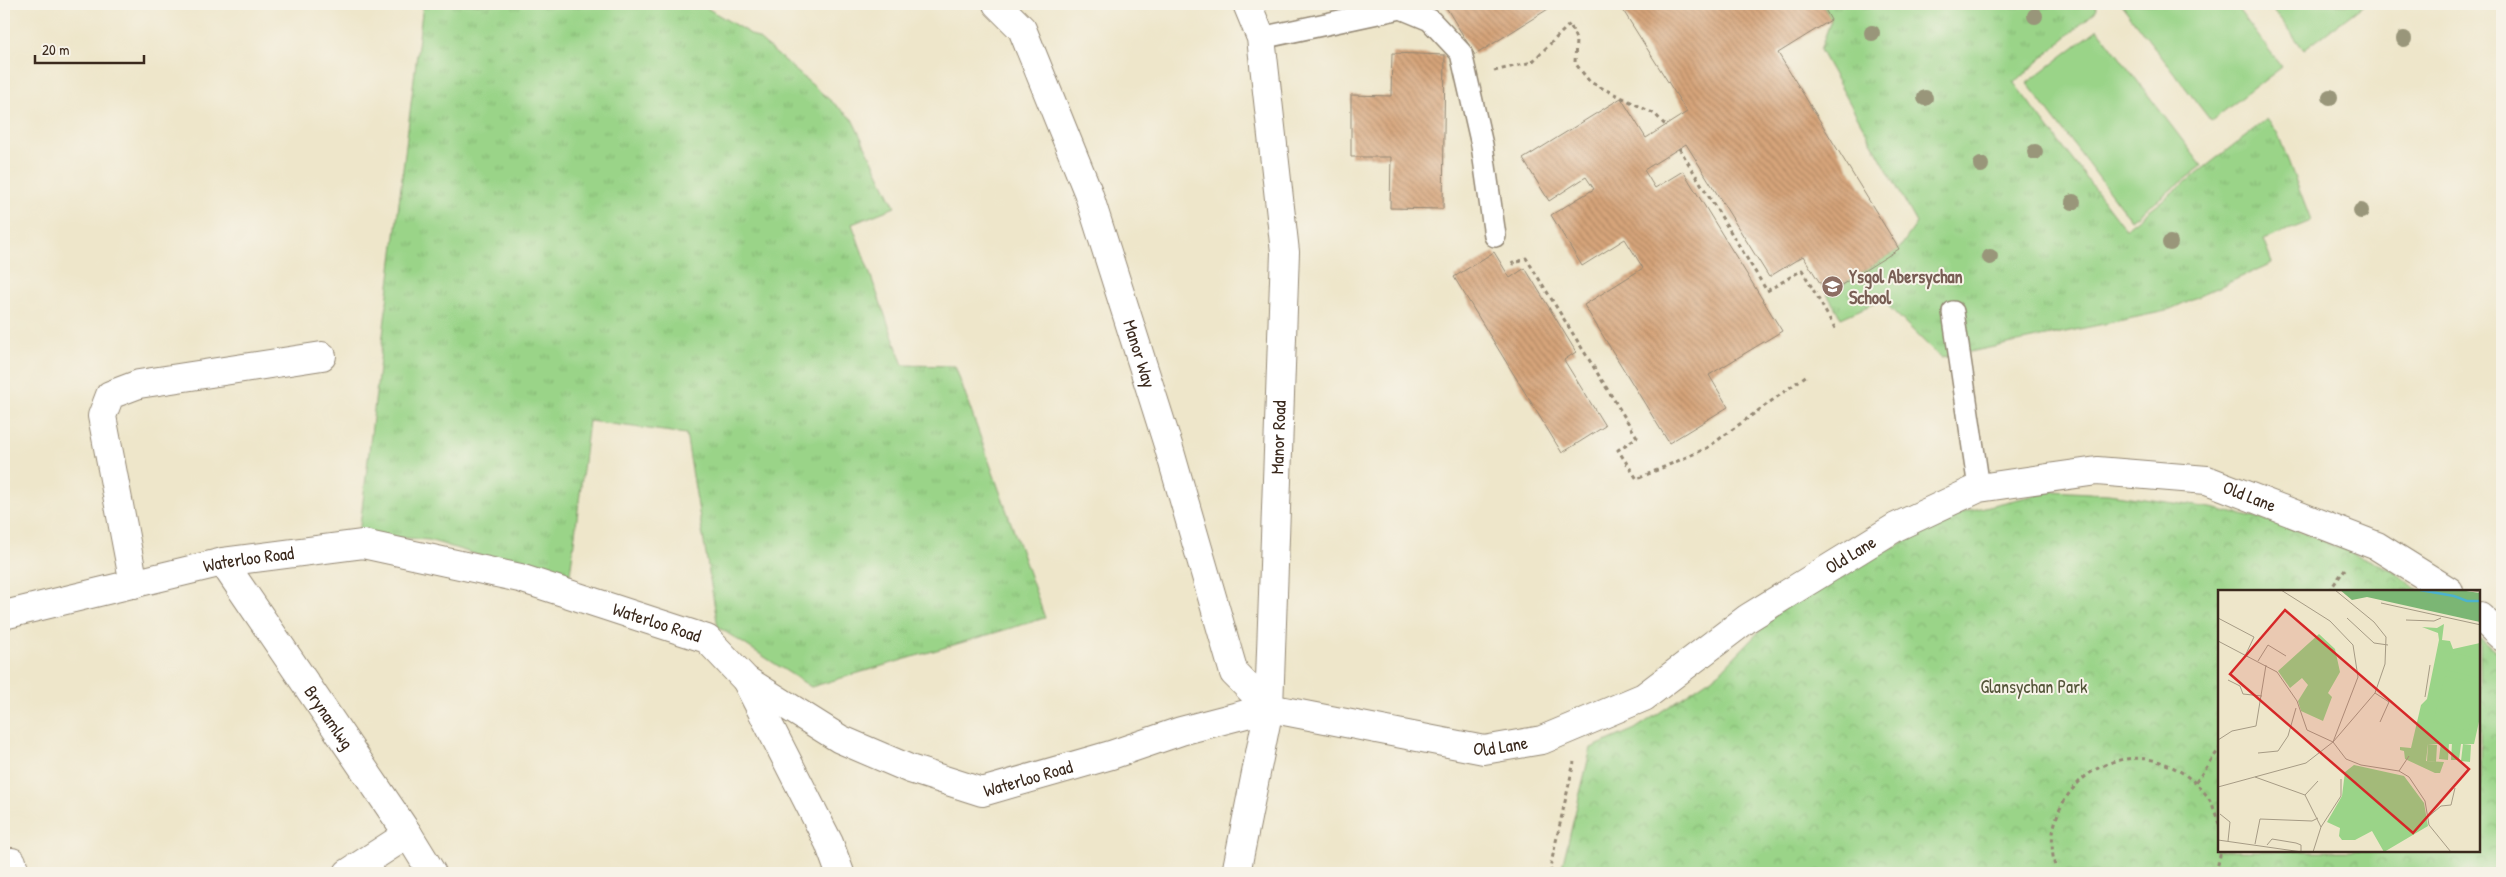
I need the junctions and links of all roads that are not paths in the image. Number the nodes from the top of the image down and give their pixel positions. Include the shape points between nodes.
1 (997, 4) edge
2 (1247, 4) edge
3 (1261, 38) junction
4 (1495, 236) road end
5 (1953, 312) dead end
6 (322, 356) dead end
7 (1979, 488) junction
8 (223, 562) junction
9 (134, 584) junction
10 (2447, 590) edge
11 (4, 616) edge
12 (2481, 618) edge
13 (2502, 637) edge
14 (746, 680) junction
15 (1269, 708) junction
16 (408, 834) junction
17 (348, 873) edge
18 (432, 873) edge
19 (840, 873) edge
20 (1236, 873) edge

1 - 15 street, Manor Way via 1022,29 1088,192 1168,445 1234,673
2 - 3 street, Manor Road
3 - 4 lane via 1401,8 1430,20 1461,54 1482,145
3 - 15 street, Manor Road via 1285,252
5 - 7 lane
6 - 9 street via 139,384 110,395 102,416
7 - 10 street, Old Lane via 2097,471 2207,480 2377,546
7 - 15 street, Old Lane via 1896,527 1748,618 1644,697 1542,740 1484,750
8 - 9 street, Waterloo Road
8 - 14 street, Waterloo Road via 363,544 520,578 707,638
8 - 16 street, Brynamlwg
9 - 11 street, Waterloo Road
12 - 13 street
14 - 15 street, Waterloo Road via 840,739 910,770 982,792 1181,731
14 - 19 street via 829,842
15 - 20 street, Manor Road
16 - 17 street
16 - 18 street, Brynamlwg

